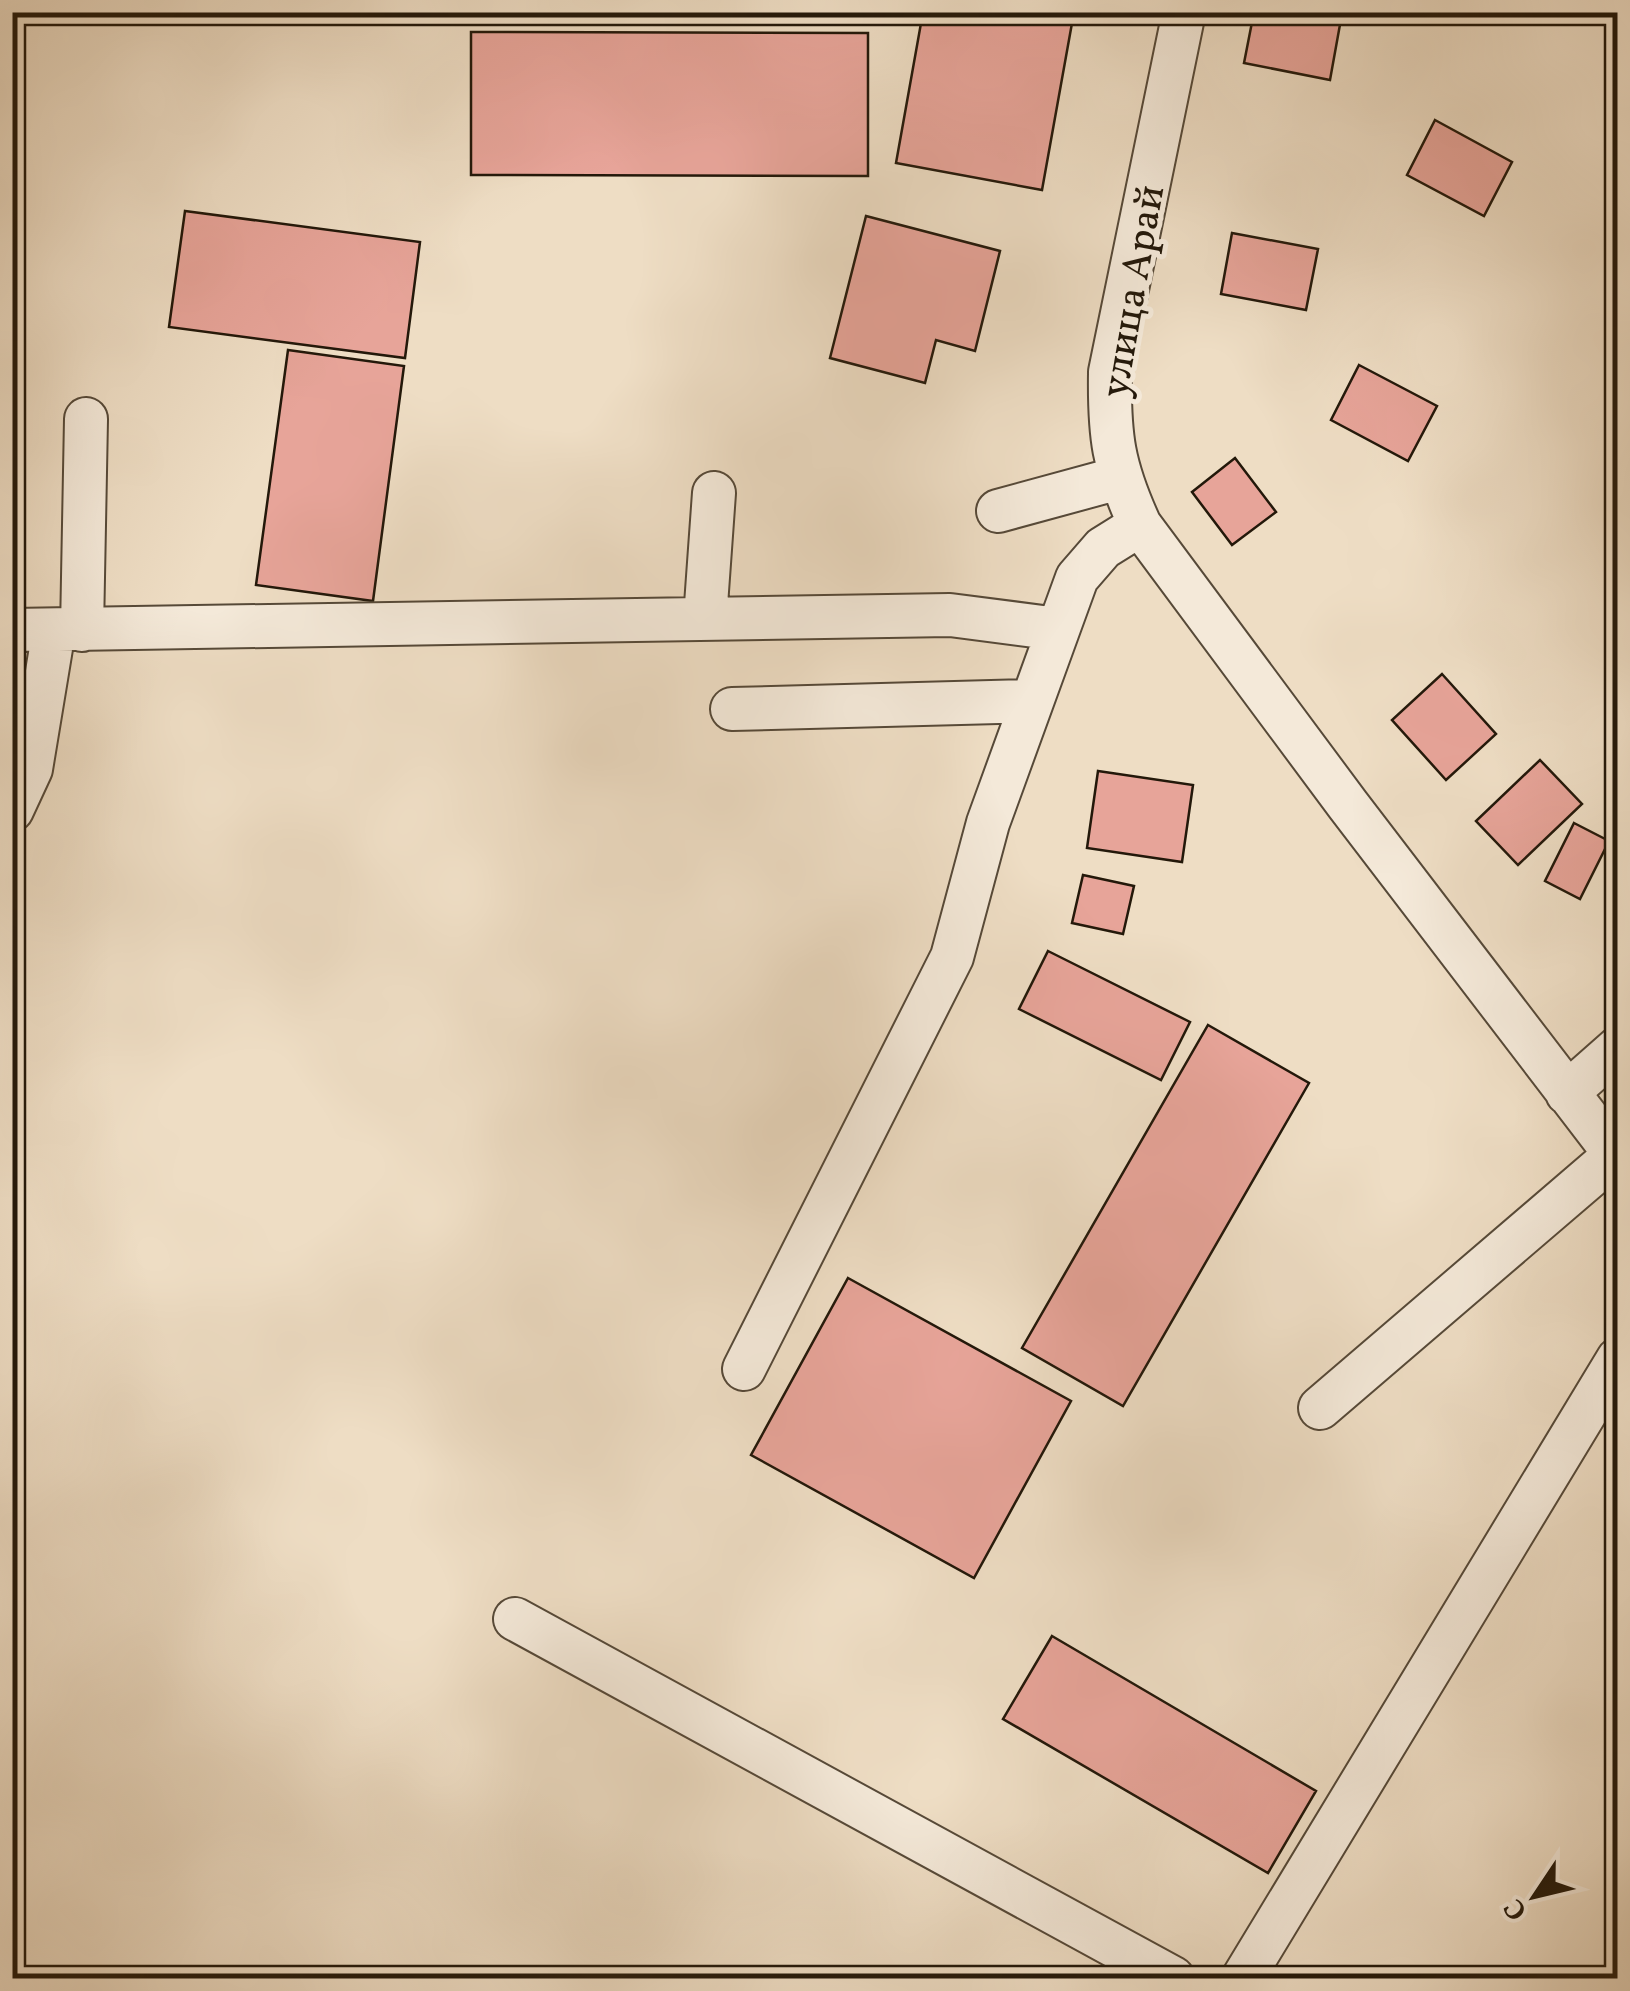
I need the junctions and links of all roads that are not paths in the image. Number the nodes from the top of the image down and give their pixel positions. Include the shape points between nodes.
1 (1184, 12) edge
2 (86, 420) dead end
3 (1119, 478) junction
4 (714, 493) dead end
5 (998, 511) dead end
6 (1140, 525) junction
7 (705, 619) junction
8 (49, 630) edge
9 (1058, 630) junction
10 (1032, 701) junction
11 (732, 709) dead end
12 (12, 810) edge
13 (1618, 1048) edge
14 (1568, 1093) junction
15 (1616, 1157) edge
16 (1618, 1358) edge
17 (744, 1369) dead end
18 (1320, 1408) dead end
19 (515, 1619) dead end
20 (1172, 1978) edge
21 (1243, 1978) edge

1 - 3 street, улица Арай via 1110,372 1109,431
2 - 8 street
3 - 5 street
3 - 6 street, улица Арай
4 - 7 street
6 - 9 street via 1102,548 1077,578
6 - 14 street, улица Арай
7 - 8 street
7 - 9 street via 950,616
8 - 12 street via 32,769
9 - 10 street
10 - 11 street
10 - 17 street via 988,823 952,957
13 - 14 street
14 - 15 street, улица Арай
15 - 18 street
16 - 21 street
19 - 20 street

